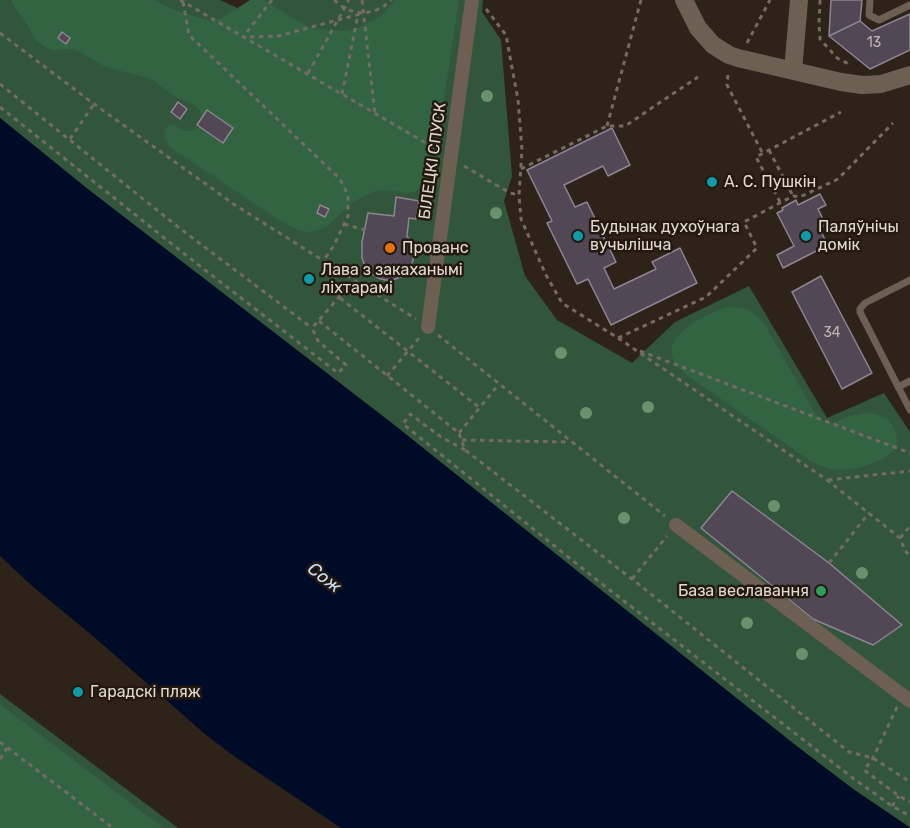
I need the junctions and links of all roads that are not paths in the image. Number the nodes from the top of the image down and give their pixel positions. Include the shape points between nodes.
1 (684, 0) edge
2 (799, 0) edge
3 (870, 0) edge
4 (477, 1) edge
5 (910, 5) edge
6 (793, 71) junction
7 (910, 75) edge
8 (910, 280) edge
9 (428, 327) road end
10 (910, 381) edge
11 (898, 387) junction
12 (910, 410) edge
13 (676, 525) road end
14 (906, 698) edge

1 - 6 street via 712,45 738,58
2 - 6 street
3 - 5 lane via 869,15 879,20
4 - 9 street, БІЛЕЦКІ СПУСК
6 - 7 street via 862,85
8 - 11 lane via 860,309
10 - 11 lane
11 - 12 lane
13 - 14 street

